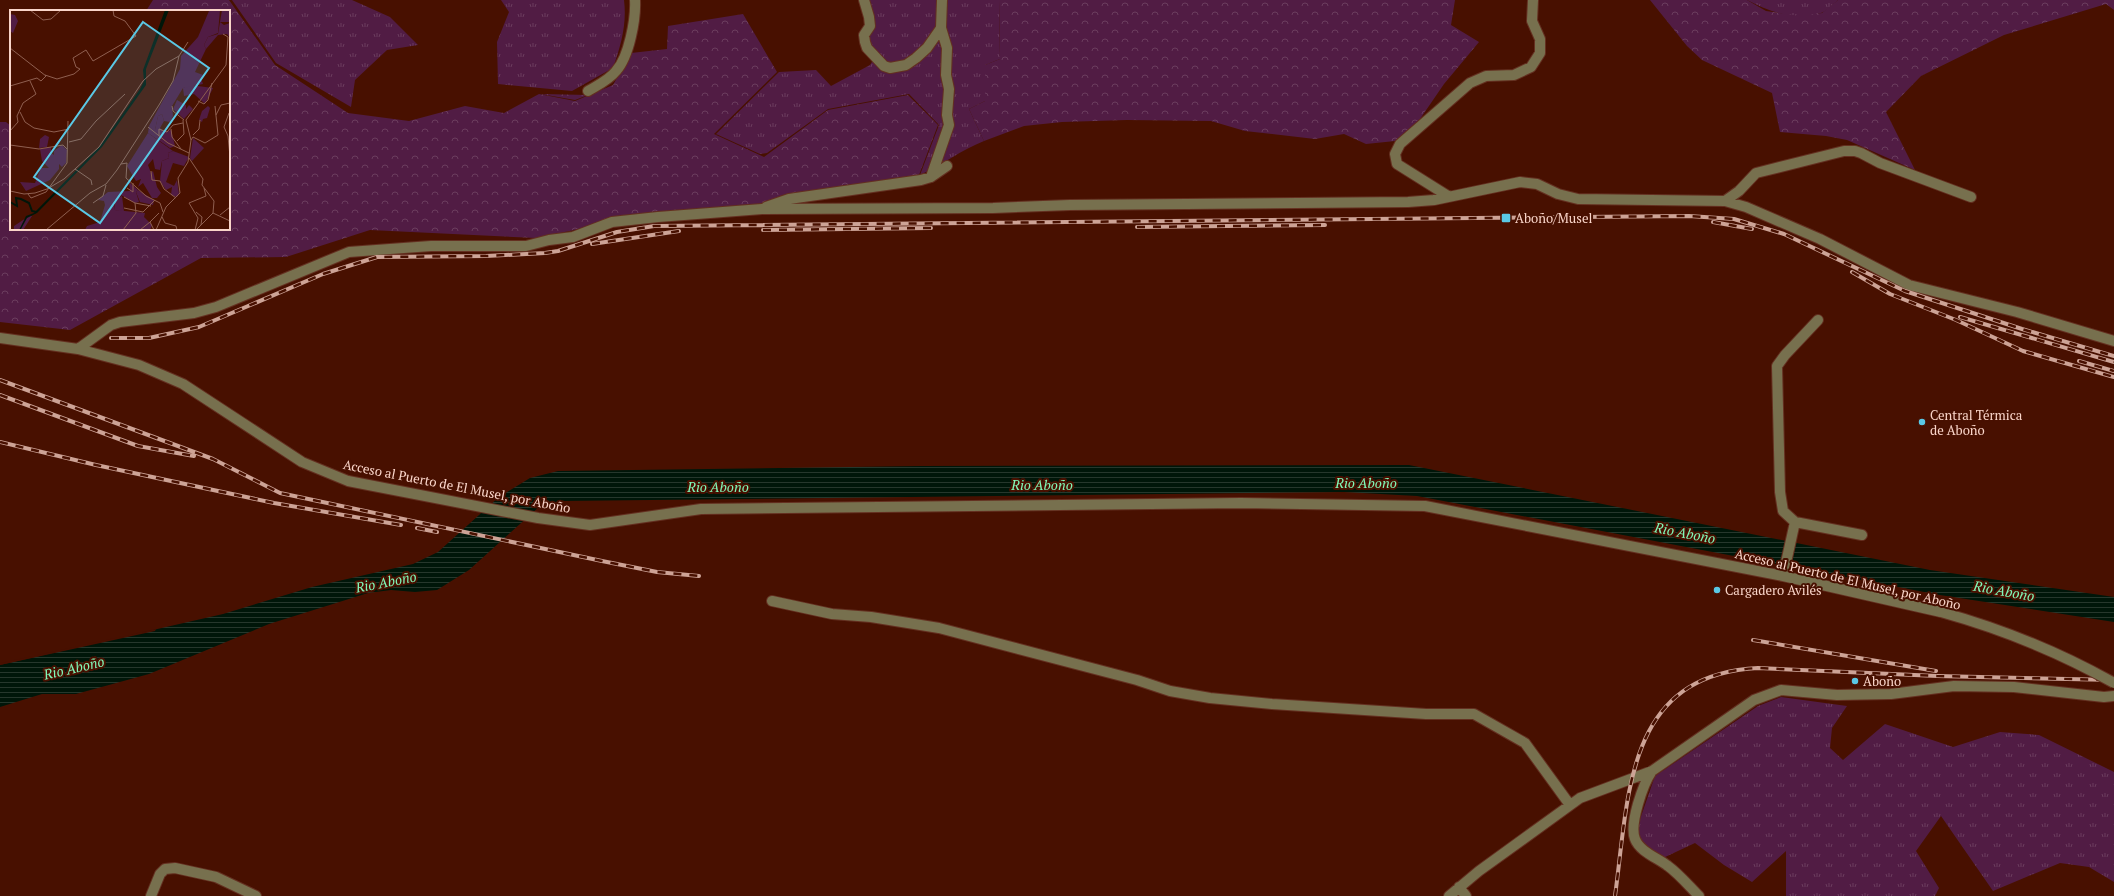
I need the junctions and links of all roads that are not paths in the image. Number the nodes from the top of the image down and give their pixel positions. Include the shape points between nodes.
1 (635, 0) edge
2 (864, 0) edge
3 (942, 0) edge
4 (1533, 0) edge
5 (941, 28) junction
6 (588, 91) dead end
7 (947, 166) dead end
8 (932, 177) junction
9 (1448, 196) junction
10 (1971, 197) dead end
11 (1725, 201) junction
12 (762, 209) junction
13 (1818, 320) dead end
14 (0, 338) edge
15 (2114, 342) edge
16 (78, 349) junction
17 (1795, 522) junction
18 (1862, 535) dead end
19 (1784, 573) junction
20 (772, 601) dead end
21 (2114, 683) edge
22 (2114, 696) edge
23 (1652, 771) junction
24 (1570, 805) junction
25 (1459, 887) junction
26 (151, 896) edge
27 (256, 896) edge
28 (1449, 896) edge
29 (1466, 896) edge
30 (1699, 896) edge

1 - 6 street via 636,9 627,51 617,71
2 - 5 street via 870,26 864,35 865,42 867,48 884,66 890,68 906,65 927,48
3 - 5 street
4 - 9 street via 1532,21 1540,39 1540,53 1531,67 1514,75 1486,76 1470,83 1400,144 1395,154 1397,164
5 - 8 street via 947,48 949,125
7 - 8 street
8 - 12 street via 789,199 775,202
9 - 11 street via 1520,182 1537,184 1558,194 1578,199
9 - 12 street via 1408,202
10 - 11 street via 1880,163 1855,150 1756,173
11 - 15 street via 1746,207 1820,239 1909,285 2017,312
12 - 16 street via 612,222 573,237 526,246 431,246 349,252 216,307 194,313 111,325
13 - 17 street via 1778,366 1780,492 1783,511
14 - 16 street, Acceso al Puerto de El Musel, por Aboño
16 - 19 street, Acceso al Puerto de El Musel, por Aboño via 139,365 183,384 302,462 342,478 538,518 590,524 701,509 1240,503 1425,506
17 - 18 street
17 - 19 street
19 - 21 street, Acceso al Puerto de El Musel, por Aboño, bridge via 1984,624 2088,668
20 - 24 street via 832,614 871,617 939,628 1170,691 1210,698 1426,714 1474,714 1525,743
22 - 23 street via 2014,687 1954,686 1891,694 1837,695 1781,690 1754,700
23 - 24 street via 1580,798
23 - 30 street via 1633,824 1635,839 1643,850 1669,866
24 - 25 street
25 - 28 street
25 - 29 street
26 - 27 street via 160,874 165,869 175,868 216,877

